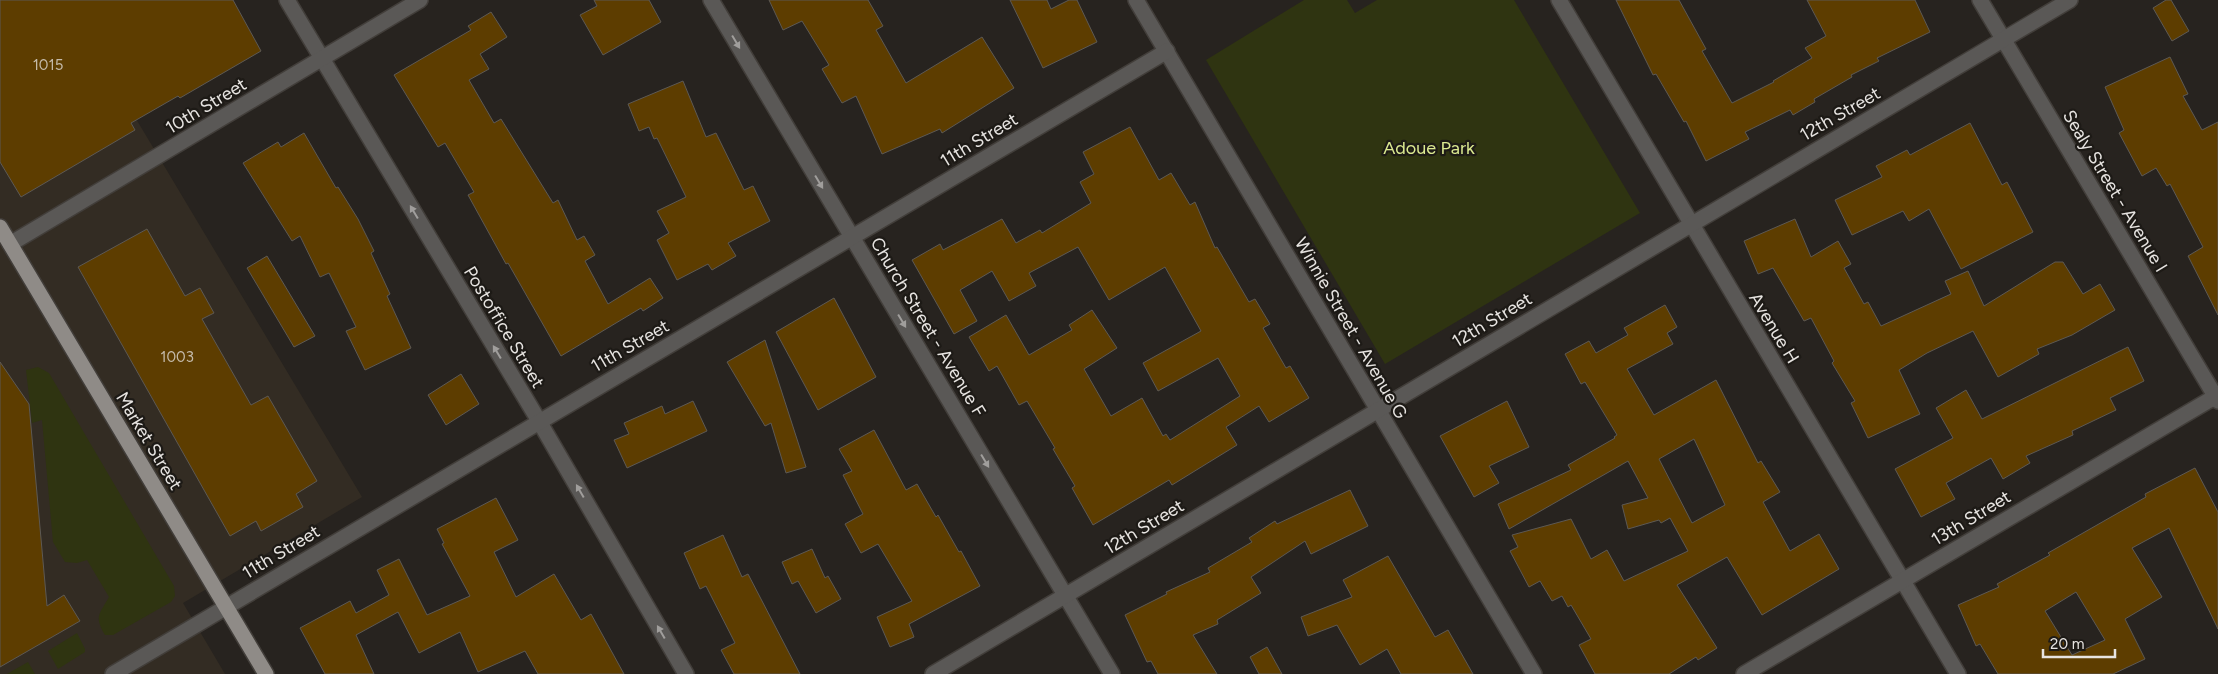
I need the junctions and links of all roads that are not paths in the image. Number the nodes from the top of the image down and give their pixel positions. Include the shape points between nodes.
1 (287, 0) edge
2 (420, 0) edge
3 (711, 0) edge
4 (1136, 0) edge
5 (1559, 0) edge
6 (1980, 0) edge
7 (2070, 0) edge
8 (2004, 40) junction
9 (1167, 51) junction
10 (322, 59) junction
11 (1690, 224) junction
12 (0, 227) edge
13 (852, 237) junction
14 (10, 244) junction
15 (2217, 397) edge
16 (1377, 410) junction
17 (539, 421) junction
18 (1902, 581) junction
19 (1065, 595) junction
20 (225, 607) junction
21 (113, 674) edge
22 (266, 674) edge
23 (686, 674) edge
24 (933, 674) edge
25 (1112, 674) edge
26 (1534, 674) edge
27 (1744, 674) edge
28 (1958, 674) edge

1 - 10 street, Postoffice Street
2 - 10 street, 10th Street
3 -> 13 street, Church Street - Avenue F
4 - 9 street, Winnie Street - Avenue G
5 - 11 street, Avenue H
6 - 8 street, Sealy Street - Avenue I
7 - 8 street, 12th Street
8 - 11 street, 12th Street
8 - 15 street, Sealy Street - Avenue I
9 - 13 street, 11th Street
9 - 16 street, Winnie Street - Avenue G
10 - 14 street, 10th Street
17 -> 10 street, Postoffice Street
11 - 16 street, 12th Street
11 - 18 street, Avenue H
12 - 14 main road, Market Street
13 - 17 street, 11th Street
13 -> 19 street, Church Street - Avenue F
14 - 20 main road, Market Street
15 - 18 street, 13th Street
16 - 19 street, 12th Street
16 - 26 street, Winnie Street - Avenue G
17 - 20 street, 11th Street
23 -> 17 street, Postoffice Street
18 - 27 street, 13th Street
18 - 28 street, Avenue H
19 - 24 street, 12th Street
19 - 25 street, Church Street - Avenue F
20 - 21 street, 11th Street
20 - 22 main road, Market Street

